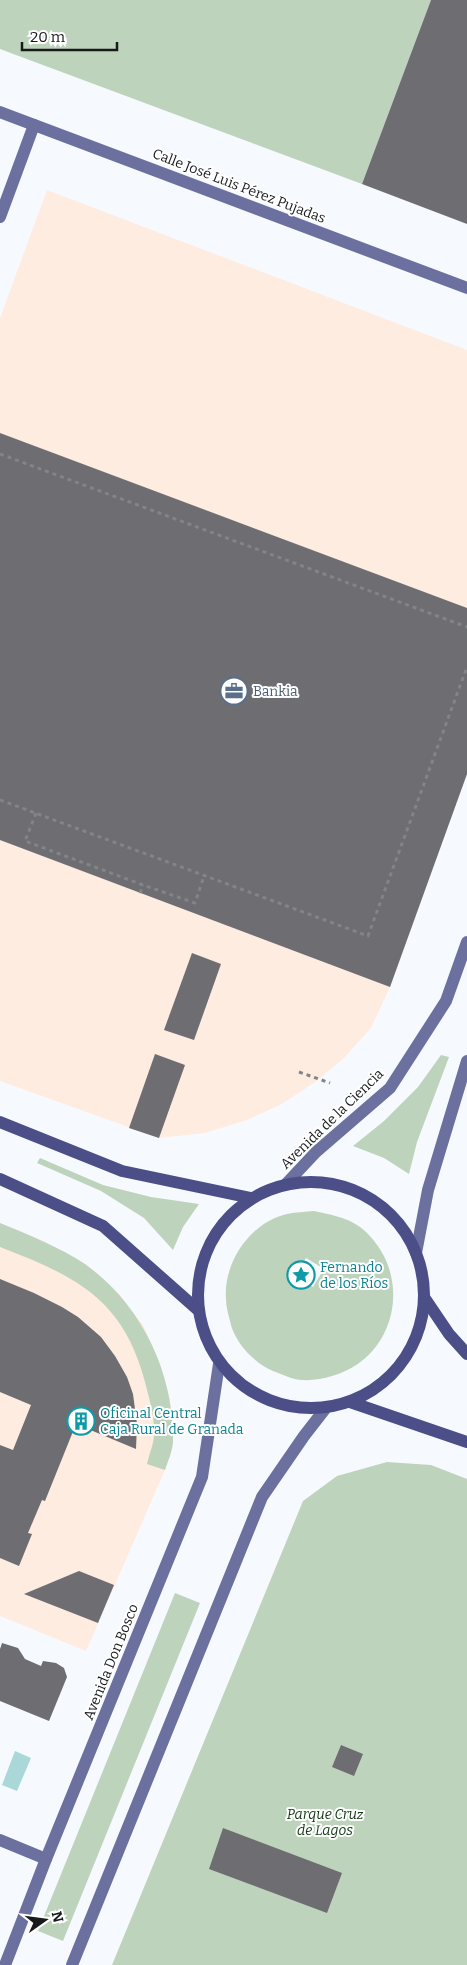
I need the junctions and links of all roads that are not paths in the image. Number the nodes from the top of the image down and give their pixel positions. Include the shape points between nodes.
1 (0, 112) edge
2 (34, 125) junction
3 (0, 217) edge
4 (467, 288) edge
5 (467, 942) edge
6 (467, 1061) edge
7 (0, 1122) edge
8 (0, 1179) edge
9 (286, 1184) junction
10 (251, 1198) junction
11 (416, 1253) junction
12 (424, 1296) junction
13 (198, 1310) junction
14 (467, 1354) edge
15 (219, 1364) junction
16 (350, 1402) junction
17 (326, 1409) junction
18 (467, 1442) edge
19 (0, 1840) edge
20 (46, 1859) junction
21 (5, 1965) edge
22 (72, 1965) edge

1 - 2 main road, Calle José Luis Pérez Pujadas
2 - 3 main road
2 - 4 main road, Calle José Luis Pérez Pujadas
5 - 9 main road, Avenida de la Ciencia via 446,1001 390,1088 316,1152
6 - 11 main road via 428,1190
7 - 10 main road via 122,1172
8 - 13 main road via 103,1226
9 - 10 main road
9 - 11 main road via 326,1183 356,1191 393,1217
10 - 13 main road via 222,1223 211,1240 197,1284
11 - 12 main road
12 - 14 main road via 449,1334
12 - 16 main road via 421,1322 412,1346 390,1378 372,1392
13 - 15 main road via 206,1339
15 - 17 main road via 242,1387 269,1402 294,1408
15 - 20 main road, Avenida Don Bosco via 202,1477
16 - 17 main road
16 - 18 main road
17 - 22 main road via 262,1497
19 - 20 main road
20 - 21 main road, Avenida Don Bosco

